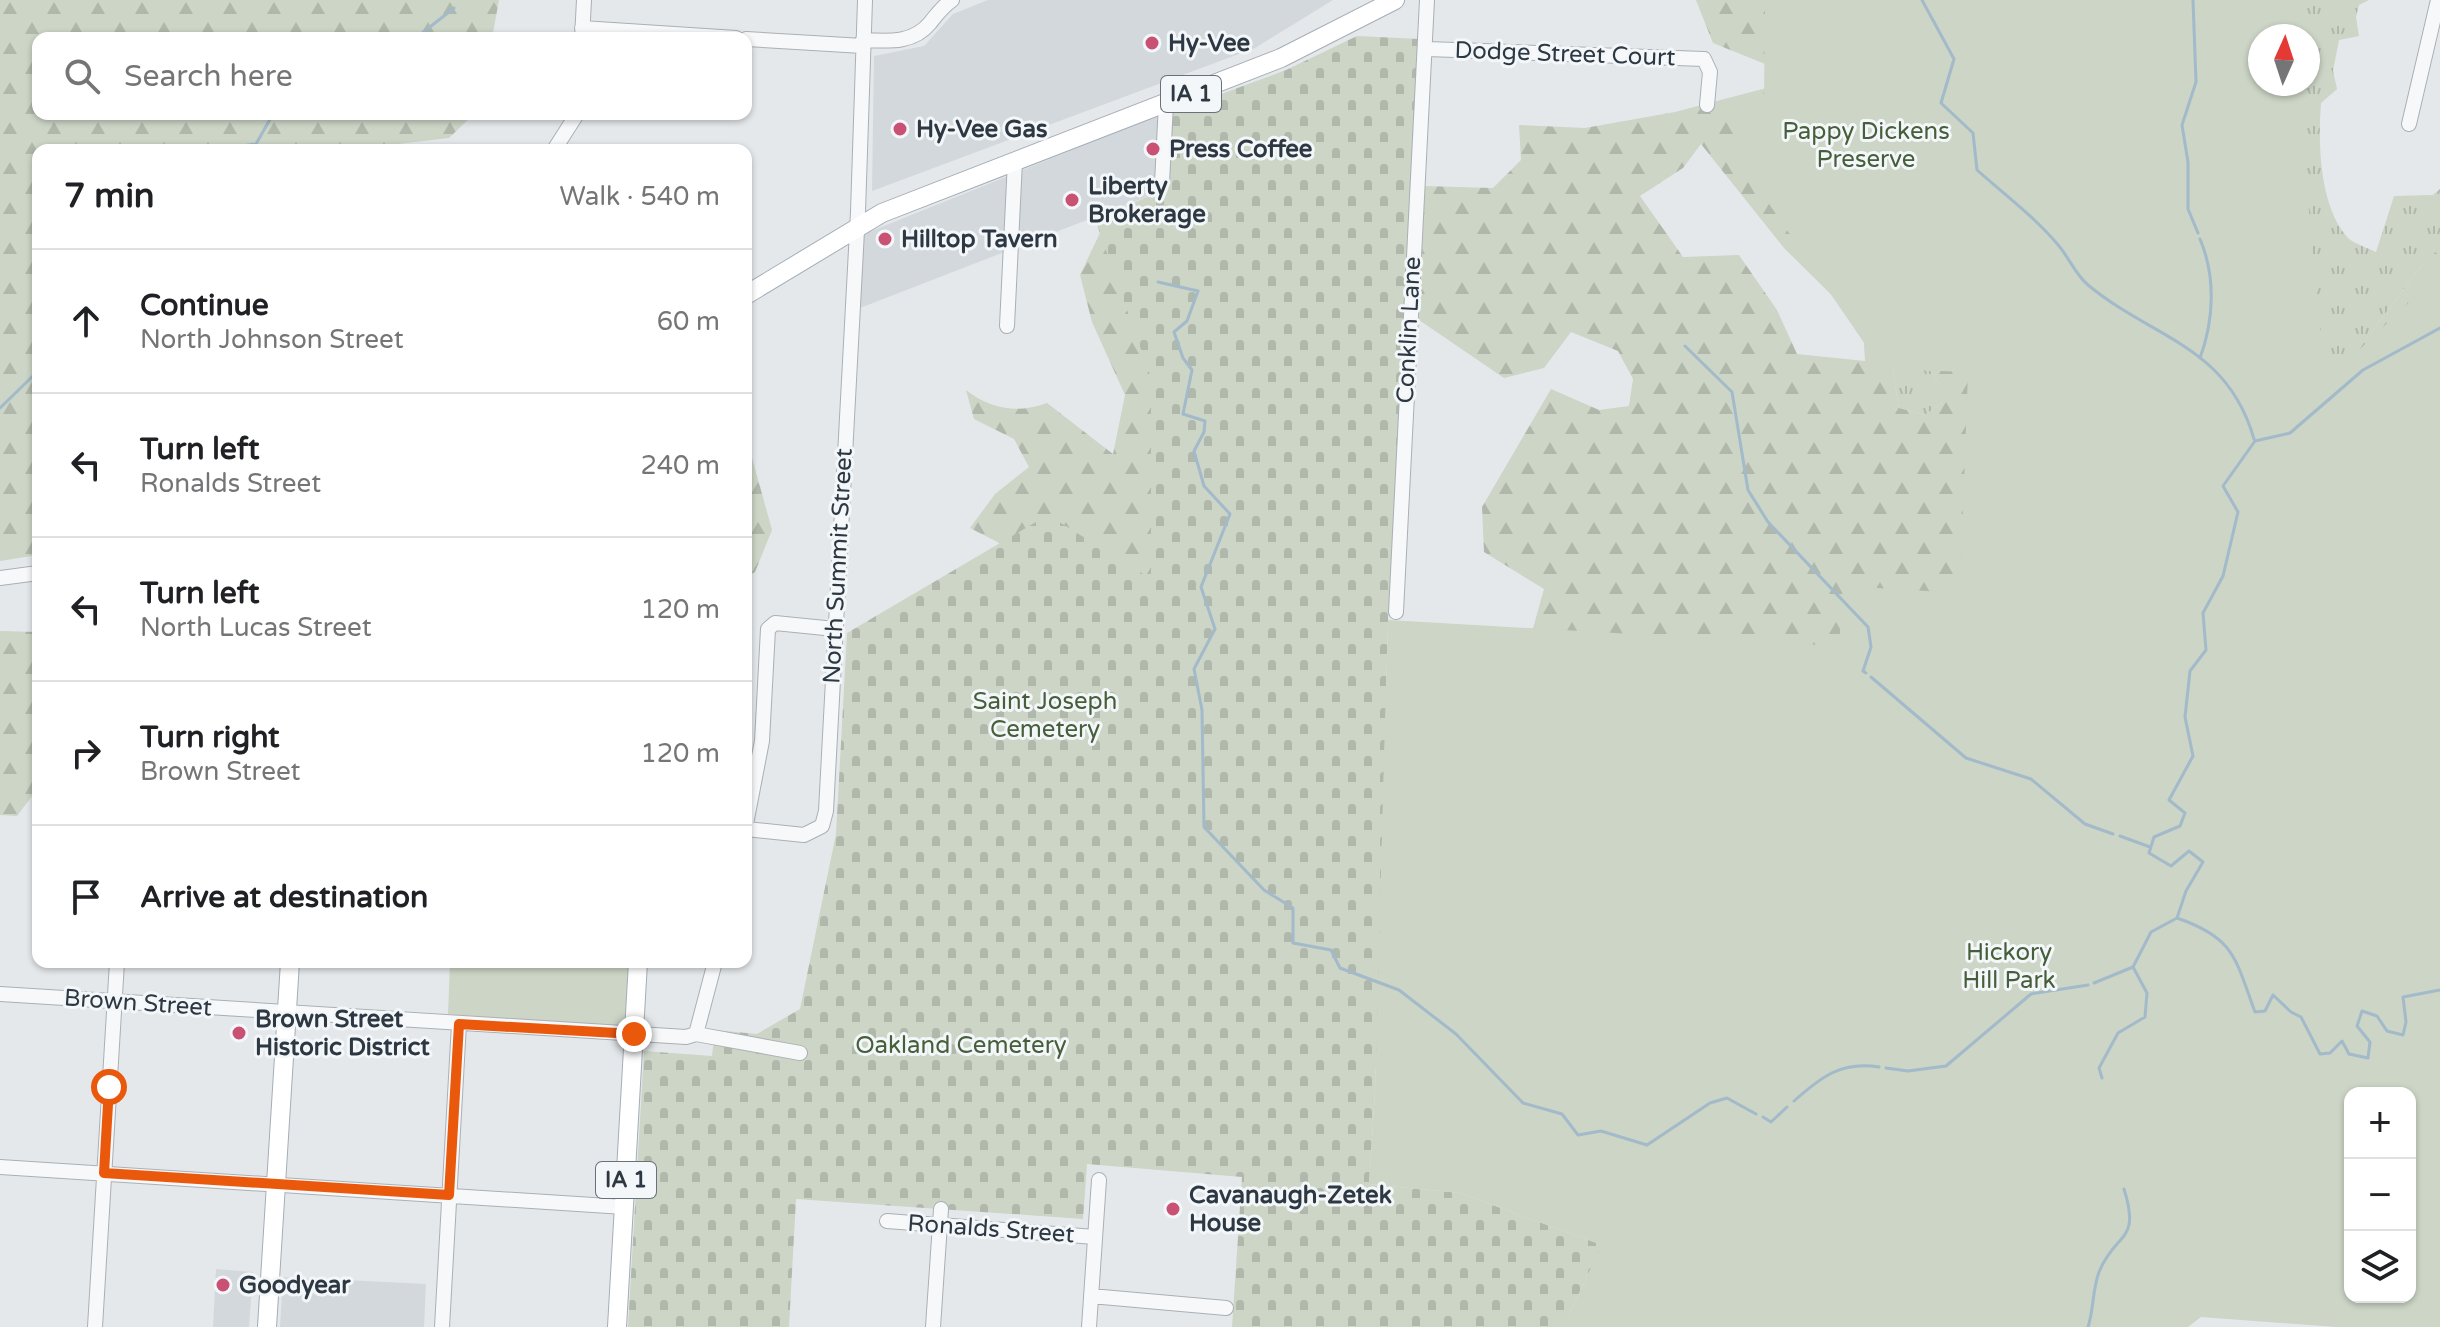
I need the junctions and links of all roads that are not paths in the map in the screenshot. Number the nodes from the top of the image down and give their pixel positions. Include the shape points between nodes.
1 (584, 0) edge
2 (865, 0) edge
3 (952, 0) edge
4 (1395, 0) edge
5 (1427, 0) edge
6 (2438, 0) edge
7 (582, 32) edge
8 (752, 39) edge
9 (863, 43) junction
10 (1427, 49) junction
11 (1166, 103) junction
12 (1707, 105) dead end
13 (573, 120) edge
14 (2409, 124) dead end
15 (558, 144) edge
16 (1015, 161) junction
17 (1162, 183) dead end
18 (856, 227) junction
19 (752, 291) edge
20 (1007, 326) dead end
21 (32, 574) edge
22 (0, 578) edge
23 (1396, 612) dead end
24 (835, 629) junction
25 (752, 793) edge
26 (752, 827) edge
27 (117, 968) edge
28 (290, 968) edge
29 (638, 968) edge
30 (713, 968) edge
31 (0, 994) edge
32 (114, 1002) junction
33 (287, 1012) junction
34 (459, 1024) junction
35 (634, 1034) junction
36 (696, 1034) junction
37 (800, 1053) dead end
38 (0, 1167) edge
39 (104, 1173) junction
40 (1099, 1180) dead end
41 (276, 1184) junction
42 (449, 1195) junction
43 (624, 1207) junction
44 (941, 1209) dead end
45 (887, 1221) dead end
46 (940, 1225) junction
47 (1095, 1237) junction
48 (1091, 1296) junction
49 (1226, 1308) dead end
50 (95, 1327) edge
51 (267, 1327) edge
52 (442, 1327) edge
53 (617, 1327) edge
54 (933, 1327) edge
55 (1089, 1327) edge

1 - 7 street
2 - 9 street, North Summit Street
3 - 9 street via 912,36
4 - 11 main road, IA 1 via 1281,58
5 - 10 street, Conklin Lane
6 - 14 street
8 - 9 street
9 - 18 street, North Summit Street
10 - 12 street, Dodge Street Court via 1704,59 1710,72
10 - 23 street, Conklin Lane
11 - 16 main road, IA 1
11 - 17 street
13 - 15 street
16 - 18 main road, IA 1
16 - 20 street
18 - 19 main road, IA 1
18 - 24 street, North Summit Street
21 - 22 street
24 - 25 street via 775,623 768,629 763,733
24 - 26 street, North Summit Street via 825,819 804,835
27 - 32 street
28 - 33 main road
29 - 35 main road, IA 1
30 - 36 street
31 - 32 street, Brown Street
32 - 33 street, Brown Street
32 - 39 street
33 - 34 street, Brown Street
33 - 41 main road
34 - 35 street, Brown Street
34 - 42 street
35 - 36 street, Brown Street
35 - 43 main road, IA 1
36 - 37 street, Brown Street
38 - 39 street
39 - 41 street
39 - 50 street
40 - 47 street
41 - 42 street
41 - 51 main road
42 - 43 street
42 - 52 street
43 - 53 main road, IA 1
44 - 46 street
45 - 46 street, Ronalds Street
46 - 47 street, Ronalds Street
46 - 54 street
47 - 48 street
48 - 49 street
48 - 55 street

